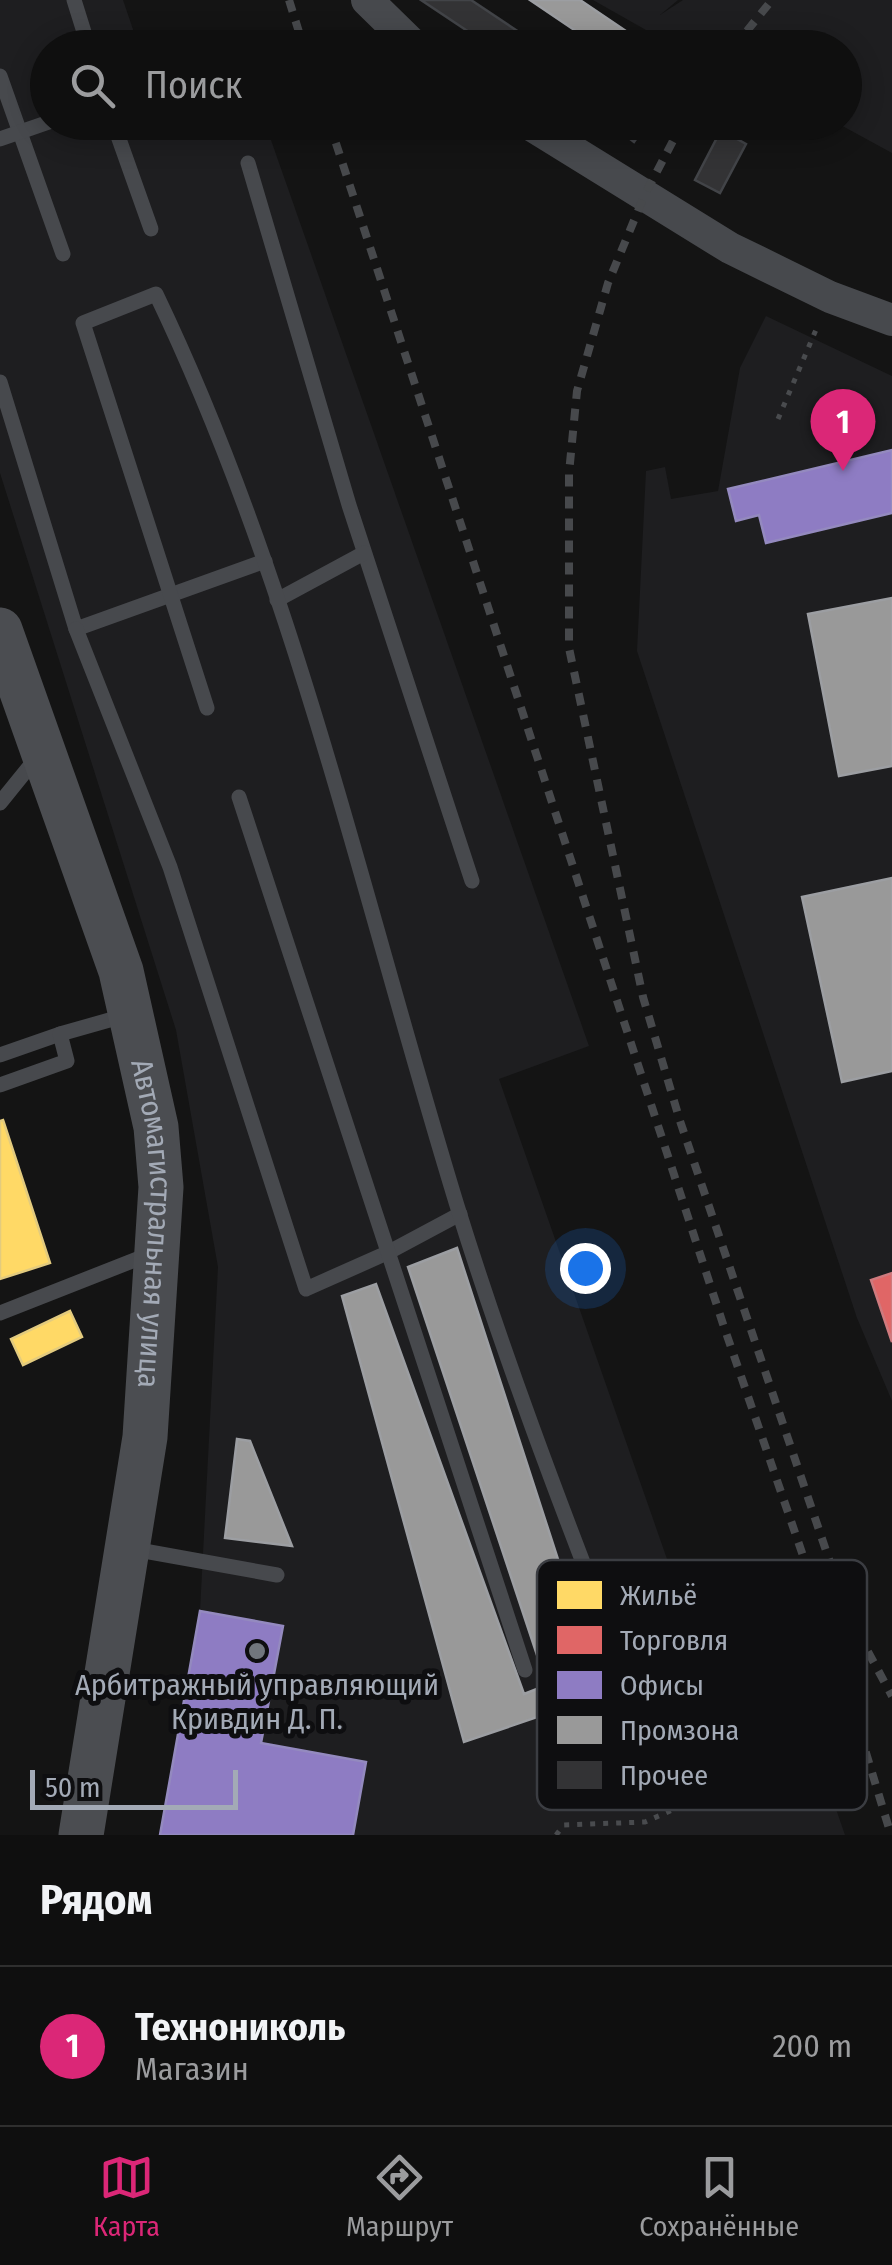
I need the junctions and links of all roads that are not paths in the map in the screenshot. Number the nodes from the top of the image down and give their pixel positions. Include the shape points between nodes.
1 (74, 0) edge
2 (366, 0) edge
3 (83, 30) edge
4 (397, 30) edge
5 (0, 76) edge
6 (30, 130) edge
7 (20, 134) junction
8 (0, 139) edge
9 (120, 140) edge
10 (555, 140) edge
11 (248, 163) dead end
12 (151, 230) dead end
13 (63, 254) dead end
14 (892, 320) edge
15 (0, 382) edge
16 (364, 553) junction
17 (264, 561) junction
18 (170, 595) junction
19 (277, 600) junction
20 (76, 629) junction
21 (0, 630) edge
22 (207, 708) dead end
23 (40, 753) junction
24 (238, 796) dead end
25 (0, 803) edge
26 (472, 881) dead end
27 (131, 1014) junction
28 (60, 1034) junction
29 (0, 1055) edge
30 (0, 1086) edge
31 (460, 1214) junction
32 (159, 1251) junction
33 (389, 1252) junction
34 (0, 1313) edge
35 (130, 1548) junction
36 (584, 1560) edge
37 (277, 1576) dead end
38 (525, 1670) dead end
39 (80, 1835) edge

1 - 3 lane
2 - 4 street
5 - 7 lane
6 - 7 lane
7 - 8 lane
7 - 13 lane
9 - 12 lane
10 - 14 street via 698,230 830,297
11 - 16 lane
15 - 20 lane
16 - 19 lane
16 - 26 lane
17 - 18 lane
17 - 18 lane via 209,403 156,294 83,323
17 - 19 lane
18 - 20 lane
18 - 22 lane
19 - 31 lane via 355,842
20 - 33 lane via 170,867 306,1289
21 - 23 main road, Автомагистральная улица
23 - 25 lane
23 - 27 main road, Автомагистральная улица
24 - 33 lane
27 - 28 lane
27 - 32 main road, Автомагистральная улица via 156,1127
28 - 29 lane
28 - 30 lane via 68,1062
31 - 33 lane
31 - 36 lane
32 - 34 lane
32 - 35 main road, Автомагистральная улица via 146,1436
33 - 38 lane
35 - 37 lane
35 - 39 main road, Автомагистральная улица

